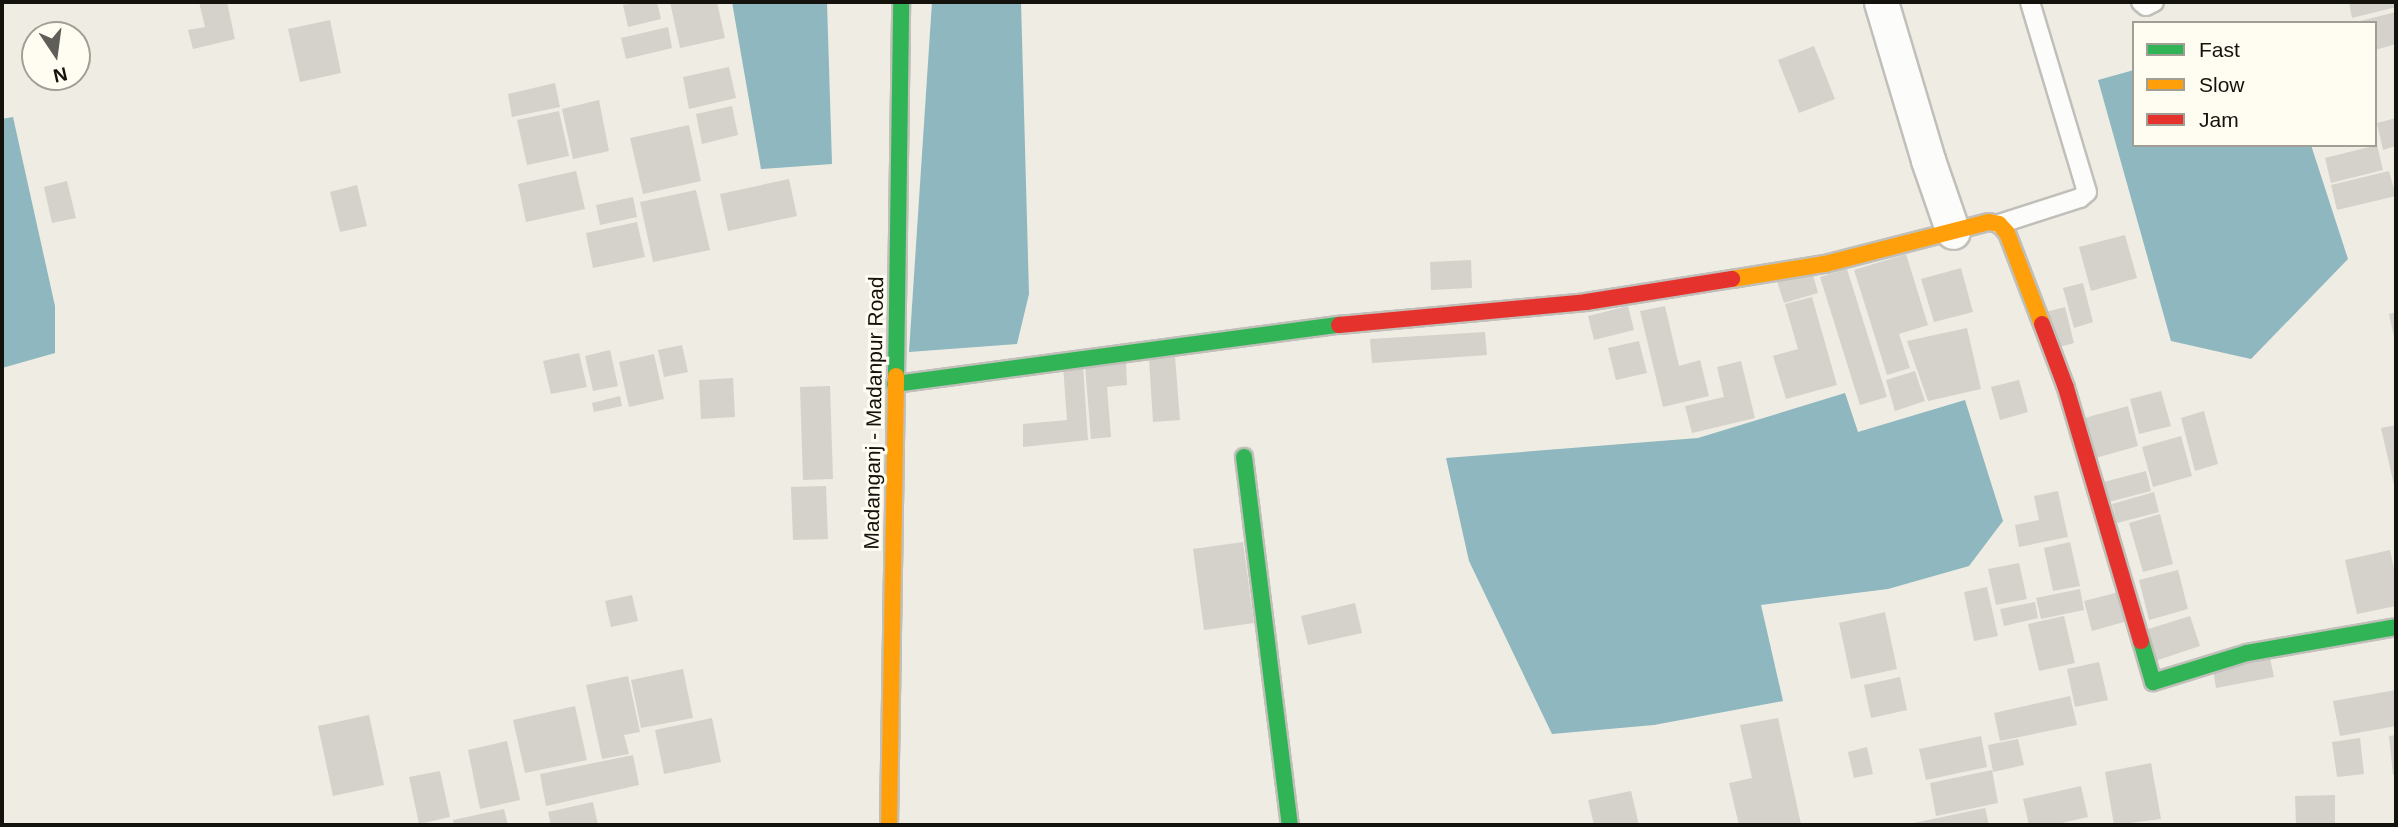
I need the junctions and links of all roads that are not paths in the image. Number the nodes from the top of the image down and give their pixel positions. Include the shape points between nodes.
1 (901, 2) edge
2 (1881, 2) edge
3 (2030, 2) edge
4 (2141, 2) edge
5 (2154, 2) edge
6 (1999, 224) junction
7 (1953, 232) junction
8 (895, 384) junction
9 (1244, 457) dead end
10 (2396, 627) edge
11 (889, 825) edge
12 (1290, 825) edge

1 - 8 street, Madanganj - Madanpur Road
2 - 7 street
3 - 6 lane via 2087,192
4 - 5 lane via 2146,6
6 - 7 street via 1989,222
6 - 10 street via 2007,233 2066,388 2153,682 2248,653
7 - 8 street via 1825,264 1586,302 1346,324
8 - 11 street, Madanganj - Madanpur Road
9 - 12 street

